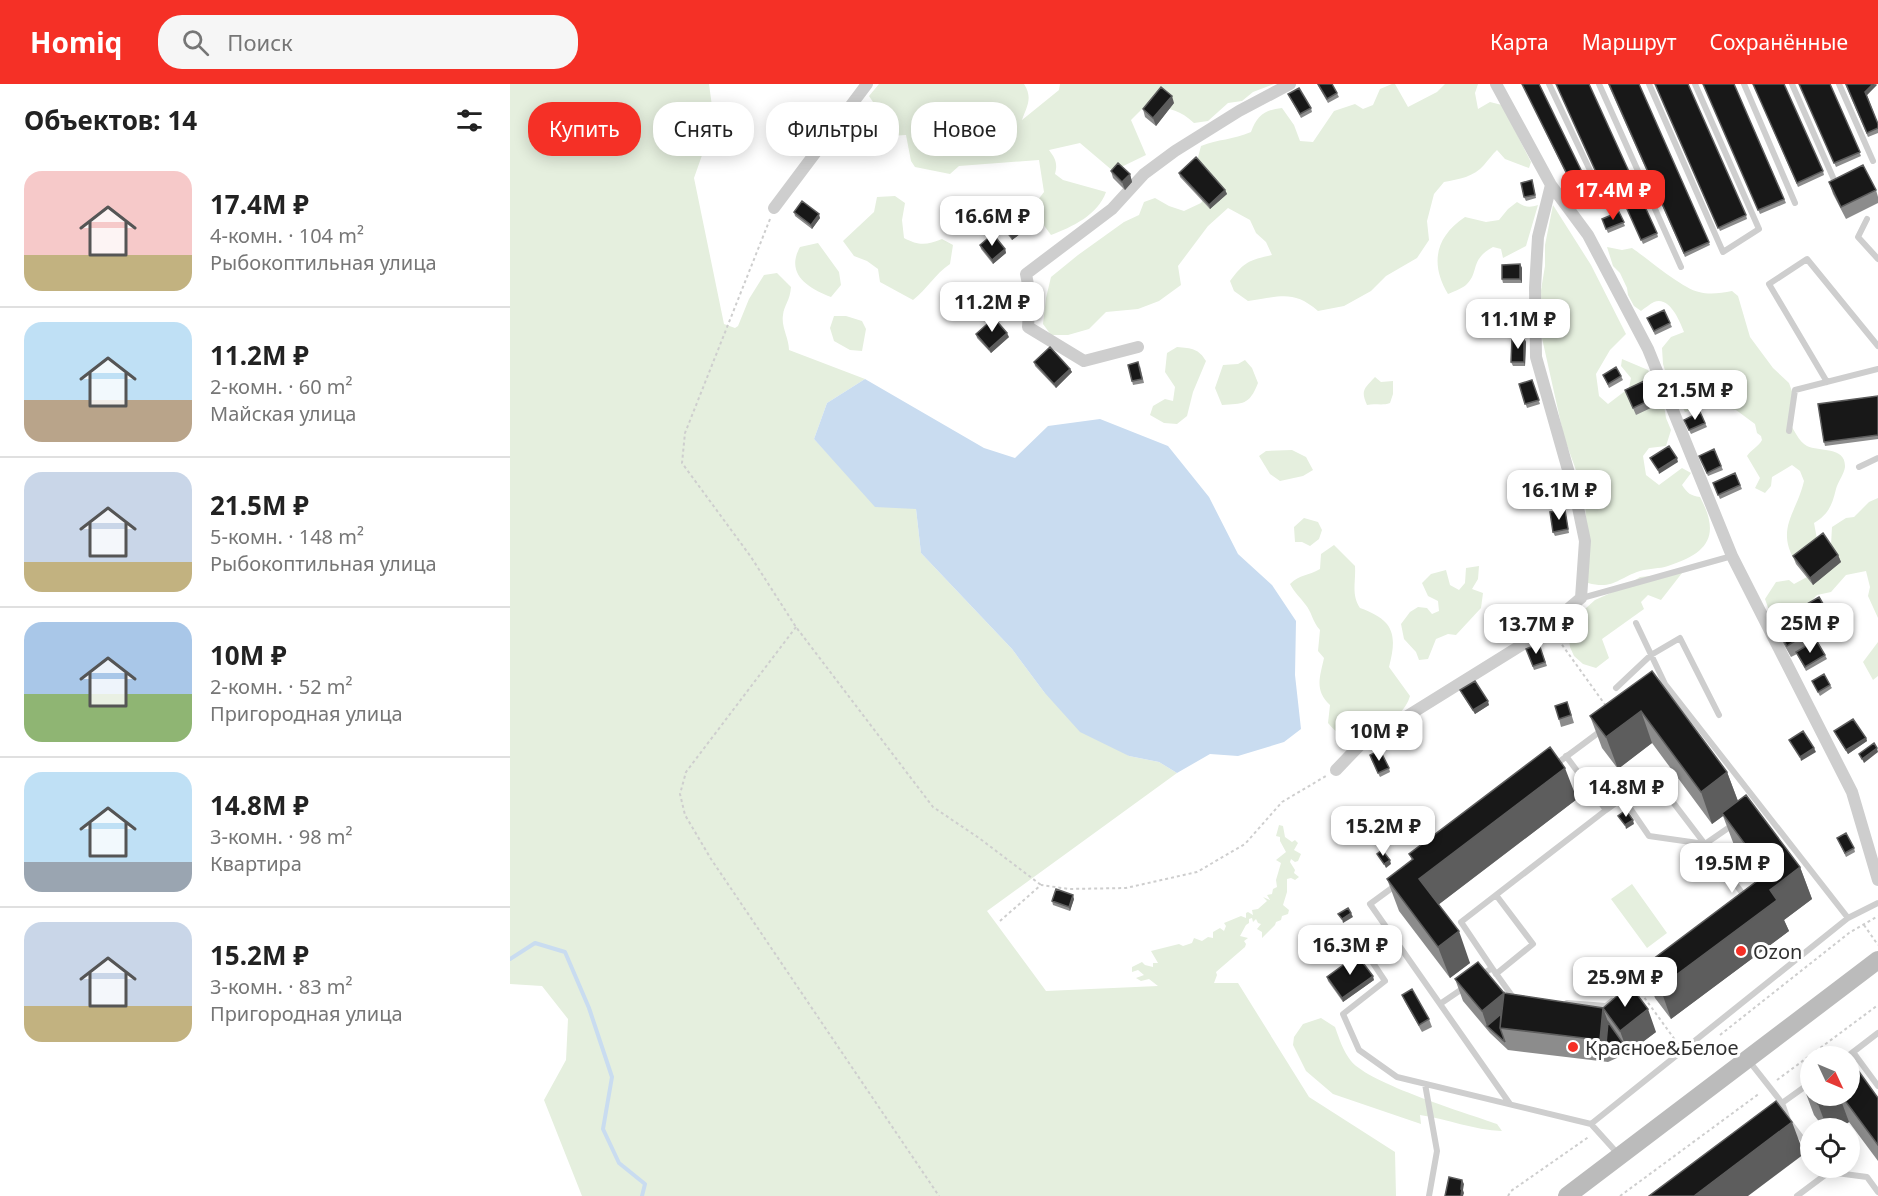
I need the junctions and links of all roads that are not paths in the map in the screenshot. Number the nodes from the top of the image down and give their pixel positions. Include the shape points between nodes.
1 (867, 84) edge
2 (1290, 84) edge
3 (1496, 84) edge
4 (1549, 84) edge
5 (1599, 84) edge
6 (1649, 84) edge
7 (1695, 84) edge
8 (1744, 84) edge
9 (1792, 84) edge
10 (1839, 84) edge
11 (1873, 161) dead end
12 (1835, 182) edge
13 (1596, 183) dead end
14 (1551, 185) junction
15 (1796, 203) dead end
16 (774, 208) road end
17 (1867, 219) dead end
18 (1878, 259) edge
19 (1681, 267) dead end
20 (1878, 346) edge
21 (1138, 347) dead end
22 (1878, 369) edge
23 (1827, 382) junction
24 (1789, 431) dead end
25 (1878, 458) edge
26 (1859, 467) dead end
27 (1732, 556) junction
28 (1581, 598) junction
29 (1636, 623) dead end
30 (1651, 655) junction
31 (1665, 684) junction
32 (1616, 687) dead end
33 (1649, 696) edge
34 (1719, 714) dead end
35 (1616, 720) edge
36 (1566, 756) junction
37 (1336, 770) road end
38 (1548, 771) edge
39 (1623, 798) junction
40 (1761, 805) junction
41 (1606, 810) junction
42 (1751, 811) edge
43 (1742, 818) edge
44 (1705, 844) junction
45 (1878, 880) edge
46 (1398, 883) edge
47 (1496, 895) junction
48 (1878, 903) edge
49 (1738, 907) edge
50 (1848, 918) junction
51 (1371, 960) dead end
52 (1878, 960) edge
53 (1663, 964) edge
54 (1492, 968) junction
55 (1496, 974) junction
56 (1527, 1001) edge
57 (1561, 1003) edge
58 (1440, 1004) junction
59 (1878, 1033) edge
60 (1860, 1046) edge
61 (1747, 1059) junction
62 (1860, 1065) edge
63 (1425, 1084) junction
64 (1878, 1086) edge
65 (1800, 1090) edge
66 (1782, 1103) junction
67 (1510, 1104) junction
68 (1772, 1110) edge
69 (1788, 1120) junction
70 (1591, 1124) junction
71 (1779, 1127) edge
72 (1800, 1136) edge
73 (1619, 1156) junction
74 (1860, 1176) edge
75 (1817, 1178) edge
76 (1878, 1192) edge
77 (1429, 1196) edge
78 (1568, 1196) edge
79 (1797, 1196) edge

1 - 16 street
2 - 21 street via 1175,151 1144,174 1112,209 1026,274 1030,295 1028,327 1084,361
3 - 14 street
4 - 13 lane
5 - 19 lane
6 - 7 lane via 1723,252 1759,229
8 - 15 lane
9 - 12 lane
10 - 11 lane
14 - 27 street via 1588,235 1648,349
14 - 28 street via 1538,237 1536,357 1585,541
17 - 18 lane via 1858,237
20 - 23 lane via 1807,260 1769,284
22 - 23 lane
23 - 24 lane via 1795,390
25 - 26 lane
27 - 28 lane
27 - 45 street via 1852,792
28 - 37 street via 1536,636 1359,746
29 - 30 lane
30 - 31 lane
30 - 32 lane
30 - 34 lane via 1680,638
31 - 33 lane
31 - 40 lane
35 - 36 lane
36 - 38 lane
36 - 41 lane
39 - 41 lane
39 - 44 lane via 1649,836
39 - 44 lane via 1653,776
40 - 42 lane
40 - 50 lane
41 - 47 lane
43 - 44 lane
44 - 49 lane via 1748,900
46 - 58 lane via 1370,904
47 - 54 lane via 1461,922
47 - 55 lane via 1533,944
48 - 50 lane
50 - 70 lane
51 - 63 lane via 1385,981 1343,1014 1359,1050 1397,1077
52 - 61 main road
53 - 57 lane via 1606,1006
54 - 55 lane
54 - 58 lane
55 - 56 lane via 1515,1000
58 - 67 lane
59 - 60 lane
61 - 66 lane
61 - 73 main road
62 - 64 lane
63 - 67 lane
63 - 77 lane via 1437,1151
65 - 66 lane
66 - 68 lane
66 - 69 lane
67 - 70 lane
69 - 71 lane
69 - 72 lane
70 - 73 lane
73 - 78 main road
74 - 76 lane via 1867,1177
75 - 79 lane

